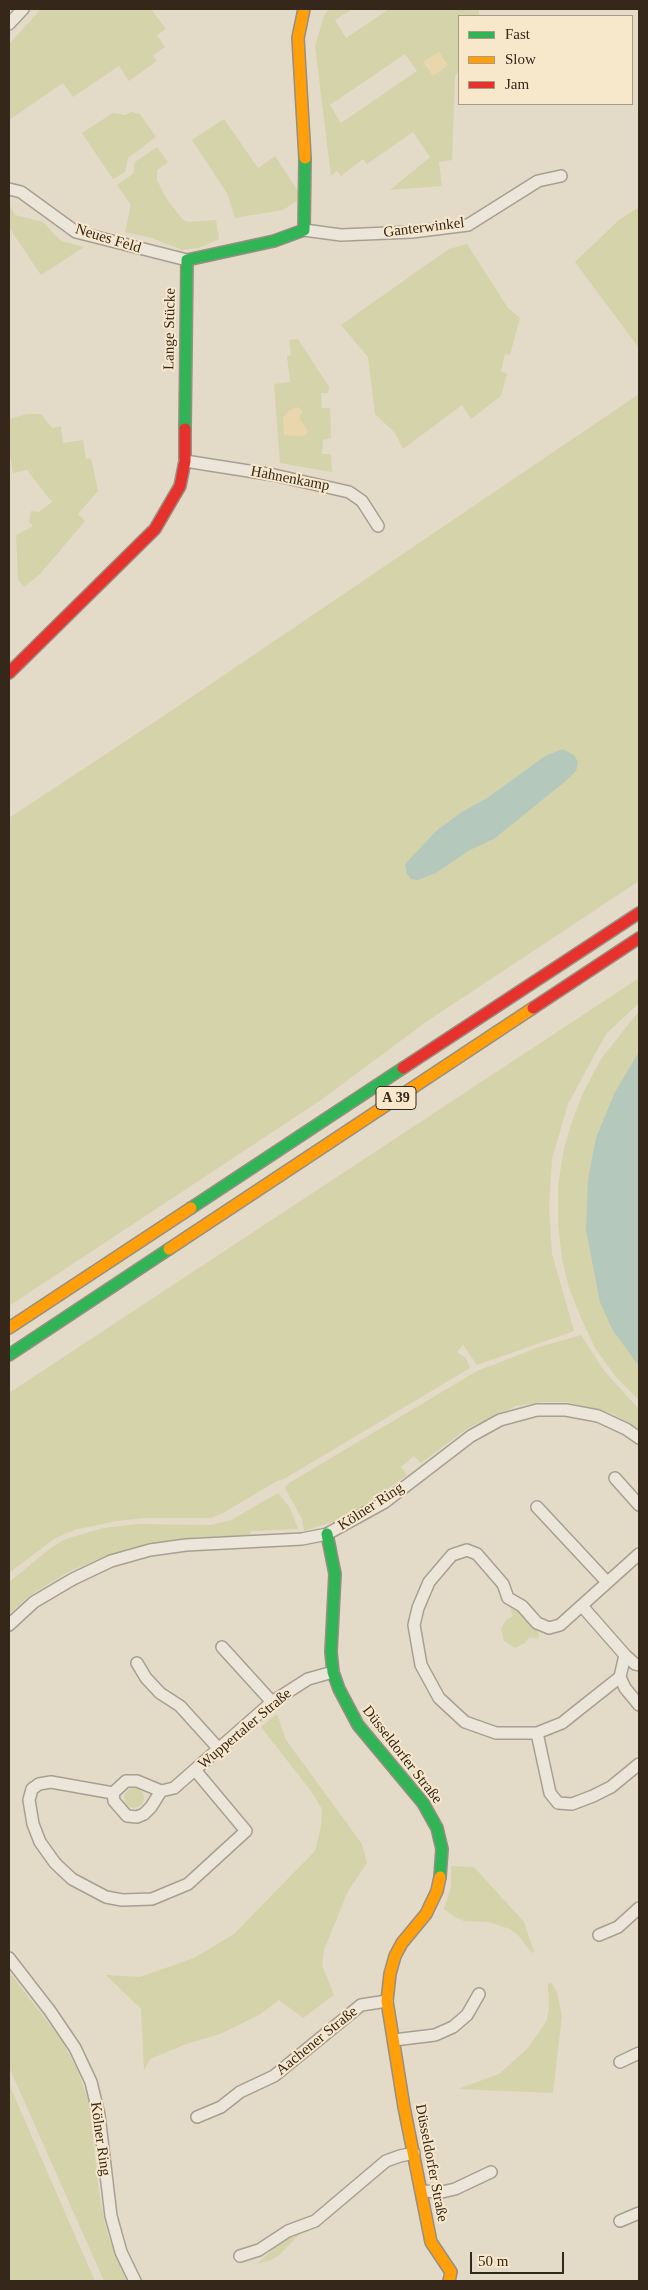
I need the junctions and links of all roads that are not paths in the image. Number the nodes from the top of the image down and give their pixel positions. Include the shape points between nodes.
1 (23, 9) edge
2 (304, 9) edge
3 (9, 24) edge
4 (561, 176) dead end
5 (9, 189) edge
6 (304, 230) junction
7 (187, 260) junction
8 (185, 461) junction
9 (378, 526) dead end
10 (9, 673) edge
11 (639, 912) edge
12 (639, 938) edge
13 (9, 1328) edge
14 (31, 1340) junction
15 (9, 1355) edge
16 (9, 1362) edge
17 (639, 1438) edge
18 (616, 1478) dead end
19 (639, 1505) edge
20 (537, 1507) dead end
21 (327, 1534) junction
22 (639, 1554) edge
23 (607, 1582) junction
24 (582, 1606) junction
25 (9, 1625) edge
26 (222, 1647) dead end
27 (625, 1655) junction
28 (137, 1663) dead end
29 (639, 1665) edge
30 (333, 1672) junction
31 (620, 1677) junction
32 (272, 1702) junction
33 (639, 1705) edge
34 (537, 1733) junction
35 (218, 1749) junction
36 (639, 1764) edge
37 (195, 1770) junction
38 (161, 1791) junction
39 (113, 1793) junction
40 (639, 1908) edge
41 (599, 1935) dead end
42 (9, 1958) edge
43 (479, 1994) dead end
44 (387, 2001) junction
45 (394, 2040) junction
46 (639, 2054) edge
47 (620, 2062) dead end
48 (197, 2117) dead end
49 (414, 2153) junction
50 (491, 2172) dead end
51 (422, 2191) junction
52 (639, 2213) edge
53 (620, 2221) dead end
54 (240, 2256) dead end
55 (450, 2277) edge
56 (135, 2281) edge

1 - 3 street
2 - 6 main road via 298,38 305,152
4 - 6 street, Ganterwinkel via 538,181 468,225 412,232 341,235
5 - 7 street, Neues Feld via 21,192 76,232
6 - 7 main road
7 - 8 main road, Lange Stücke
8 - 9 street, Hahnenkamp via 274,475 349,492 362,501
8 - 10 main road, Lange Stücke via 180,486 155,529
11 - 13 main road, A 39
12 - 14 main road, A 39
14 - 15 main road, A 39
14 - 16 main road
17 - 21 street, Kölner Ring via 626,1428 598,1416 566,1410 536,1410 500,1420 471,1436 385,1502
18 - 19 street
20 - 23 street
21 - 25 street, Kölner Ring via 302,1539 186,1545 150,1550 111,1561 34,1602
21 - 30 main road, Düsseldorfer Straße via 335,1574
22 - 23 street
23 - 24 street
24 - 27 street
24 - 34 street via 560,1625 549,1628 537,1623 522,1606 508,1598 503,1584 477,1554 466,1550 452,1555 436,1571 423,1594 414,1625 417,1652 426,1678 439,1698 465,1722 496,1733
26 - 32 street
27 - 29 street
27 - 31 street
28 - 35 street via 160,1693 180,1706
30 - 32 street, Wuppertaler Straße via 308,1679
30 - 44 main road, Düsseldorfer Straße via 358,1725 423,1803 437,1828 442,1849 437,1891 426,1914 395,1956
31 - 33 street
31 - 34 street via 562,1723
32 - 35 street, Wuppertaler Straße
34 - 36 street via 550,1793 558,1803 572,1804 593,1796 611,1787
35 - 37 street, Wuppertaler Straße
37 - 38 street, Wuppertaler Straße via 174,1788
37 - 39 street via 246,1832 188,1884 152,1899 106,1897 72,1879 40,1842 33,1824 28,1800 32,1789 39,1784 51,1782
38 - 39 street via 137,1781 126,1781
38 - 39 street, Wuppertaler Straße via 152,1807 137,1817 127,1816 119,1810
40 - 41 street via 618,1927
42 - 56 street, Kölner Ring via 75,2048 91,2082 99,2115 111,2216 121,2252
43 - 45 street via 467,2015 453,2027 435,2035
44 - 45 main road, Düsseldorfer Straße
44 - 48 street, Aachener Straße via 361,2005 274,2076 240,2092 221,2108
45 - 49 main road, Düsseldorfer Straße
46 - 47 street
49 - 51 main road, Düsseldorfer Straße
49 - 54 street via 386,2161 315,2221 288,2231 259,2250
50 - 51 street via 455,2189
51 - 55 main road, Düsseldorfer Straße via 431,2242
52 - 53 street

